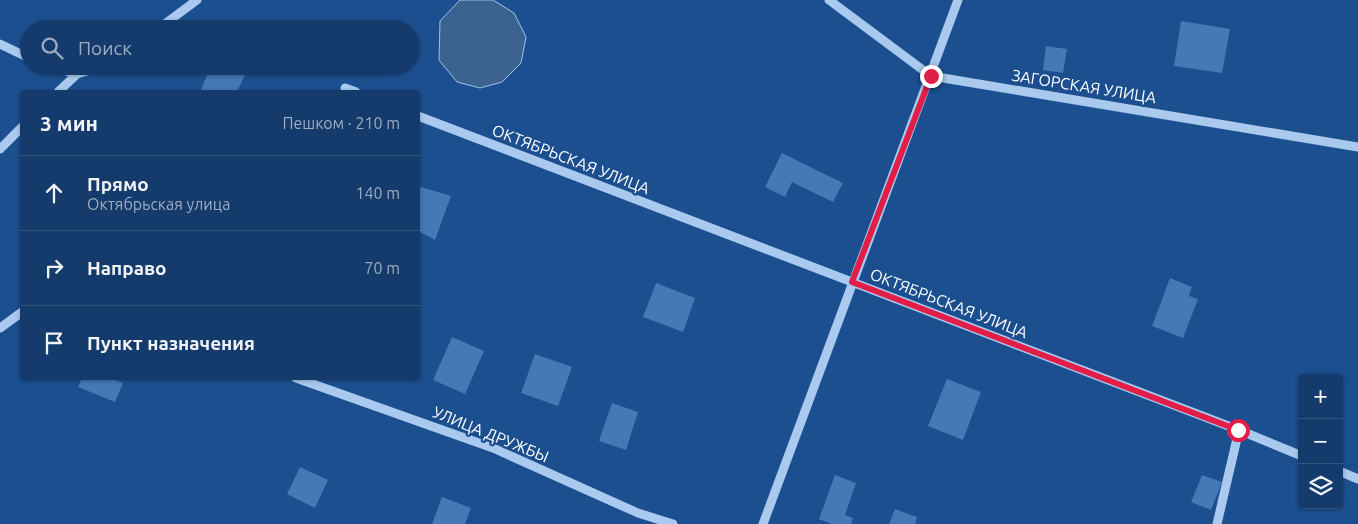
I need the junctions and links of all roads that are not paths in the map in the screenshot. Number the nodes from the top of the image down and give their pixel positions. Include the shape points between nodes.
1 (197, 0) edge
2 (829, 0) edge
3 (958, 0) edge
4 (170, 20) edge
5 (0, 44) edge
6 (20, 54) edge
7 (76, 75) edge
8 (931, 76) junction
9 (345, 88) dead end
10 (60, 90) edge
11 (350, 90) edge
12 (420, 117) edge
13 (20, 129) edge
14 (1358, 147) edge
15 (0, 149) edge
16 (852, 282) junction
17 (20, 313) edge
18 (0, 328) edge
19 (302, 380) edge
20 (1238, 430) junction
21 (1298, 454) edge
22 (1343, 473) edge
23 (1358, 479) edge
24 (673, 524) edge
25 (763, 524) edge
26 (1217, 524) edge

1 - 4 street
2 - 8 street, ЗАГОРСКАЯ УЛИЦА
3 - 8 street
5 - 6 street
7 - 10 street
8 - 14 street, ЗАГОРСКАЯ УЛИЦА
8 - 16 street
9 - 11 street
12 - 16 street, ОКТЯБРЬСКАЯ УЛИЦА
13 - 15 street
16 - 20 street, ОКТЯБРЬСКАЯ УЛИЦА
16 - 25 street
17 - 18 street
19 - 24 street, УЛИЦА ДРУЖБЫ via 493,448 638,513
20 - 21 street, ОКТЯБРЬСКАЯ УЛИЦА
20 - 26 street
22 - 23 street

